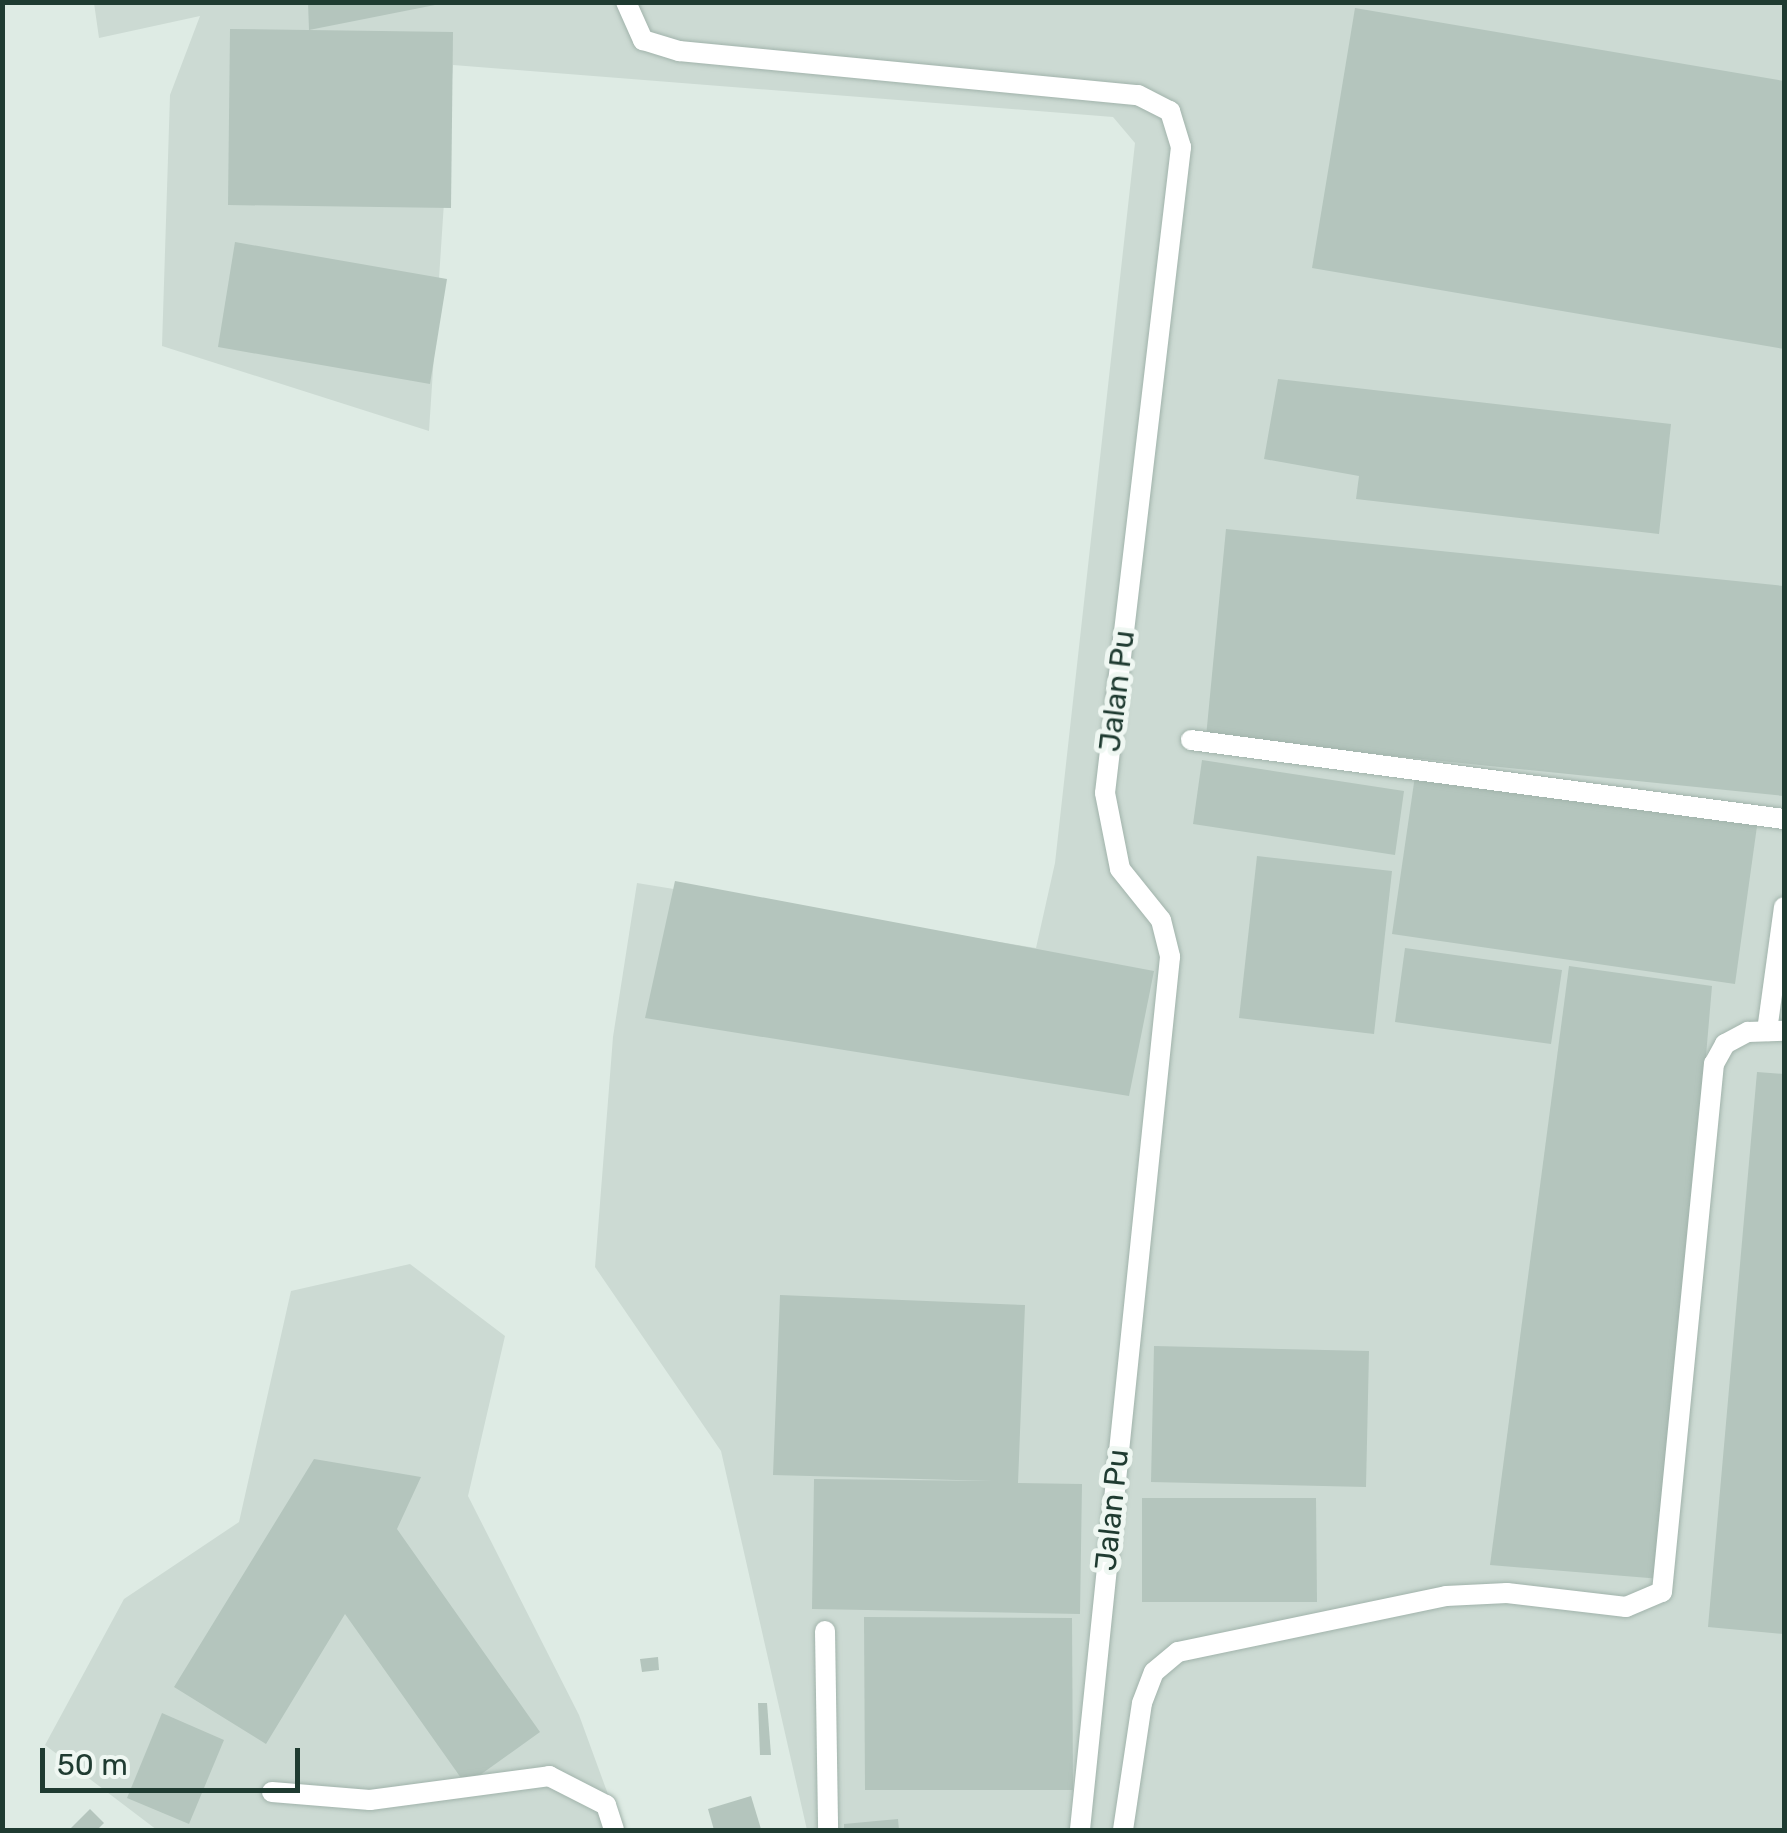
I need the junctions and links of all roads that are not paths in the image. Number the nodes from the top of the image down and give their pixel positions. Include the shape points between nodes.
1 (626, 2) edge
2 (1191, 740) dead end
3 (1784, 819) edge
4 (1784, 907) edge
5 (1776, 1031) edge
6 (825, 1631) dead end
7 (272, 1792) dead end
8 (1127, 1829) edge
9 (614, 1830) edge
10 (828, 1830) edge
11 (1080, 1830) edge

1 - 11 lane, Jalan Pu via 643,40 679,52 1138,95 1170,111 1181,148 1105,793 1120,868 1161,920 1170,956
2 - 3 lane
4 - 5 lane
5 - 8 lane via 1725,1044 1714,1064 1662,1592 1626,1607 1507,1594 1446,1596 1178,1652 1154,1672 1142,1703
6 - 10 lane
7 - 9 lane via 370,1800 549,1776 606,1805

